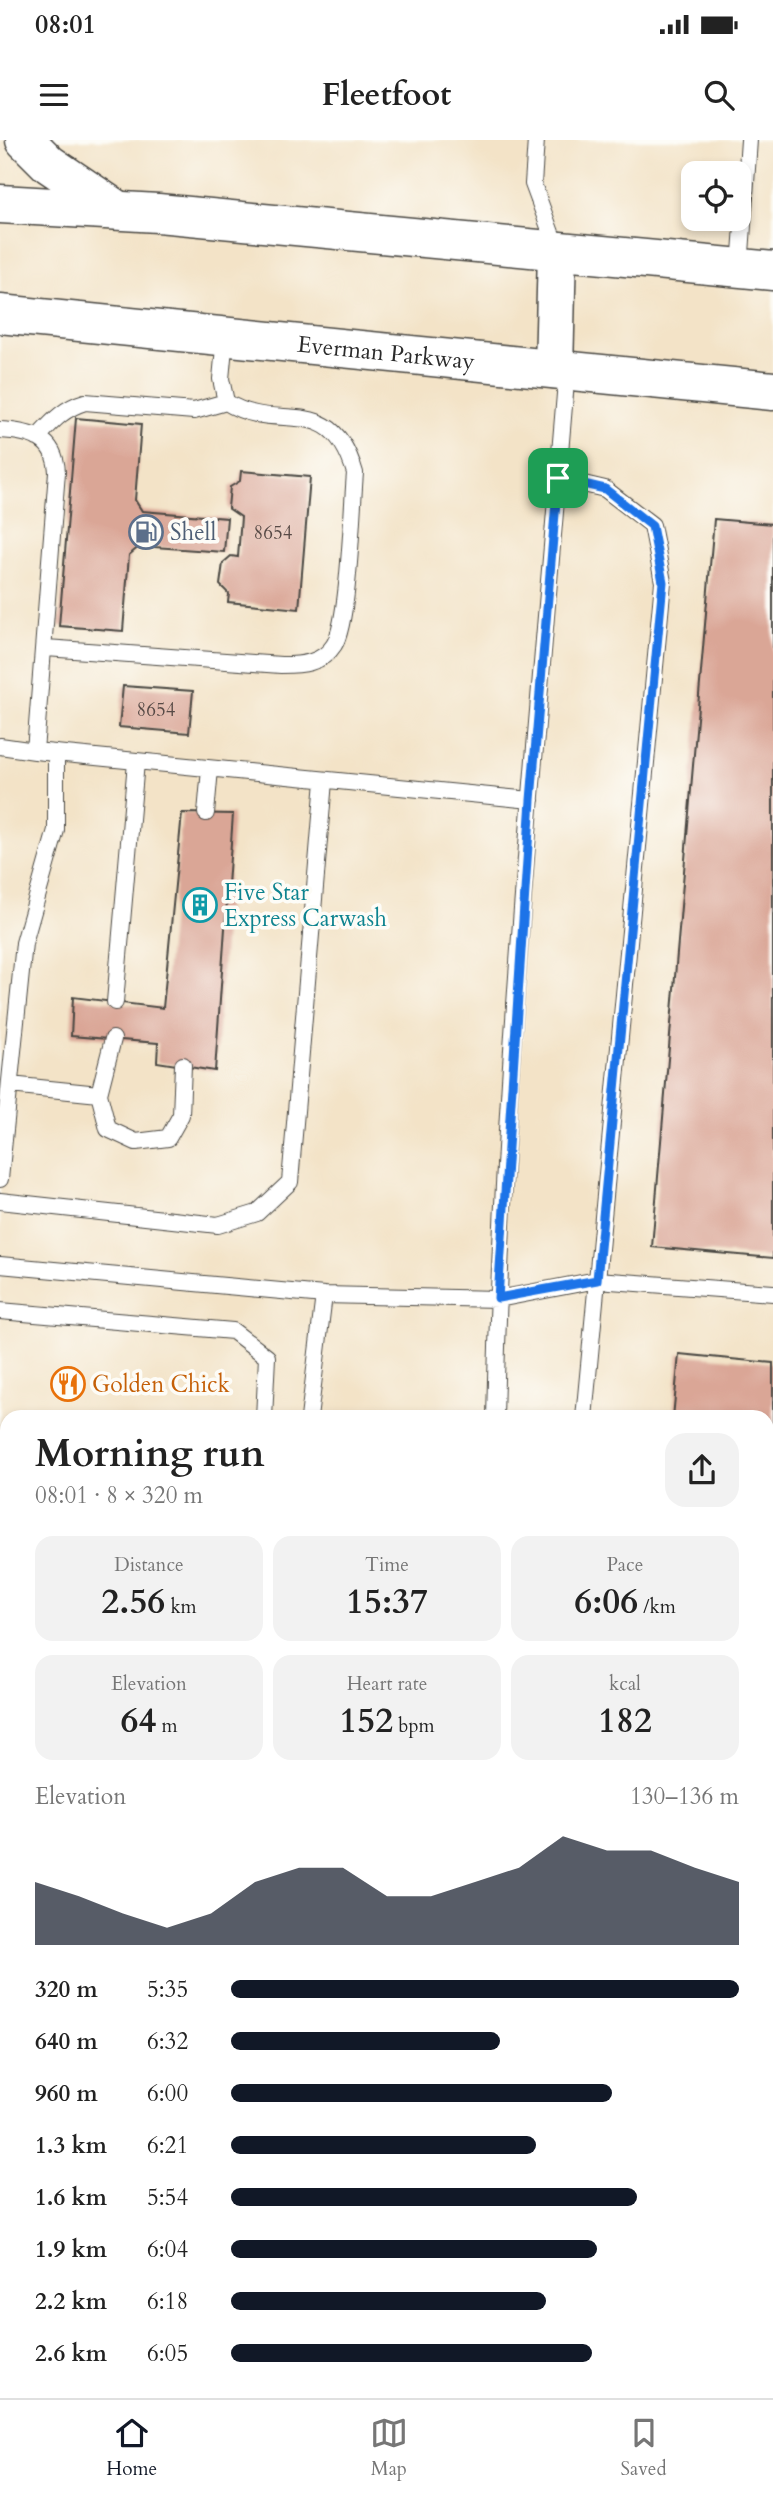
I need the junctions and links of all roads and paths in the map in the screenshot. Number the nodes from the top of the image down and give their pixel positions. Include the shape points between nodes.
1 (25, 140) edge
2 (537, 140) edge
3 (749, 140) edge
4 (0, 204) edge
5 (119, 211) junction
6 (557, 251) junction
7 (756, 270) edge
8 (0, 314) edge
9 (225, 337) junction
10 (560, 370) junction
11 (773, 391) edge
12 (226, 402) junction
13 (0, 430) edge
14 (37, 438) junction
15 (558, 478) junction
16 (46, 648) junction
17 (0, 746) edge
18 (35, 751) junction
19 (55, 754) junction
20 (136, 762) junction
21 (210, 769) junction
22 (324, 781) junction
23 (531, 800) junction
24 (206, 813) dead end
25 (115, 1002) dead end
26 (113, 1039) dead end
27 (183, 1065) dead end
28 (9, 1085) junction
29 (99, 1094) junction
30 (0, 1179) edge
31 (0, 1201) edge
32 (0, 1265) edge
33 (597, 1280) junction
34 (773, 1293) edge
35 (324, 1295) junction
36 (498, 1298) junction
37 (0, 1311) edge
38 (264, 1410) edge
39 (310, 1410) edge
40 (495, 1410) edge
41 (585, 1410) edge

1 - 5 street via 48,164
2 - 6 lane via 533,184
3 - 7 lane
4 - 5 street
5 - 6 street
6 - 7 street
6 - 10 street
8 - 9 street, Everman Parkway
9 - 10 street, Everman Parkway
9 - 12 lane via 221,379
10 - 11 street, Everman Parkway
10 - 15 lane
12 - 14 lane via 194,411 85,402 58,415
12 - 16 lane via 241,412 325,425 349,451 355,473 342,615 335,644 320,659 281,666
13 - 14 lane
14 - 16 lane via 56,454 57,472
15 - 23 lane
15 - 33 lane via 605,489 652,526 663,582
16 - 18 lane
17 - 18 lane
18 - 19 lane
19 - 20 lane
19 - 28 lane via 56,830 23,943
20 - 21 lane
20 - 25 lane
21 - 22 lane
21 - 24 lane
22 - 23 lane
22 - 31 lane via 290,1182 257,1213 218,1225
23 - 36 lane
26 - 29 lane
27 - 29 lane via 181,1115 168,1138 136,1142 108,1129
28 - 29 lane
28 - 30 lane
32 - 35 lane
33 - 34 lane
33 - 36 lane
33 - 41 lane
35 - 36 lane
35 - 39 lane
36 - 40 lane
37 - 38 lane via 233,1331 267,1357

